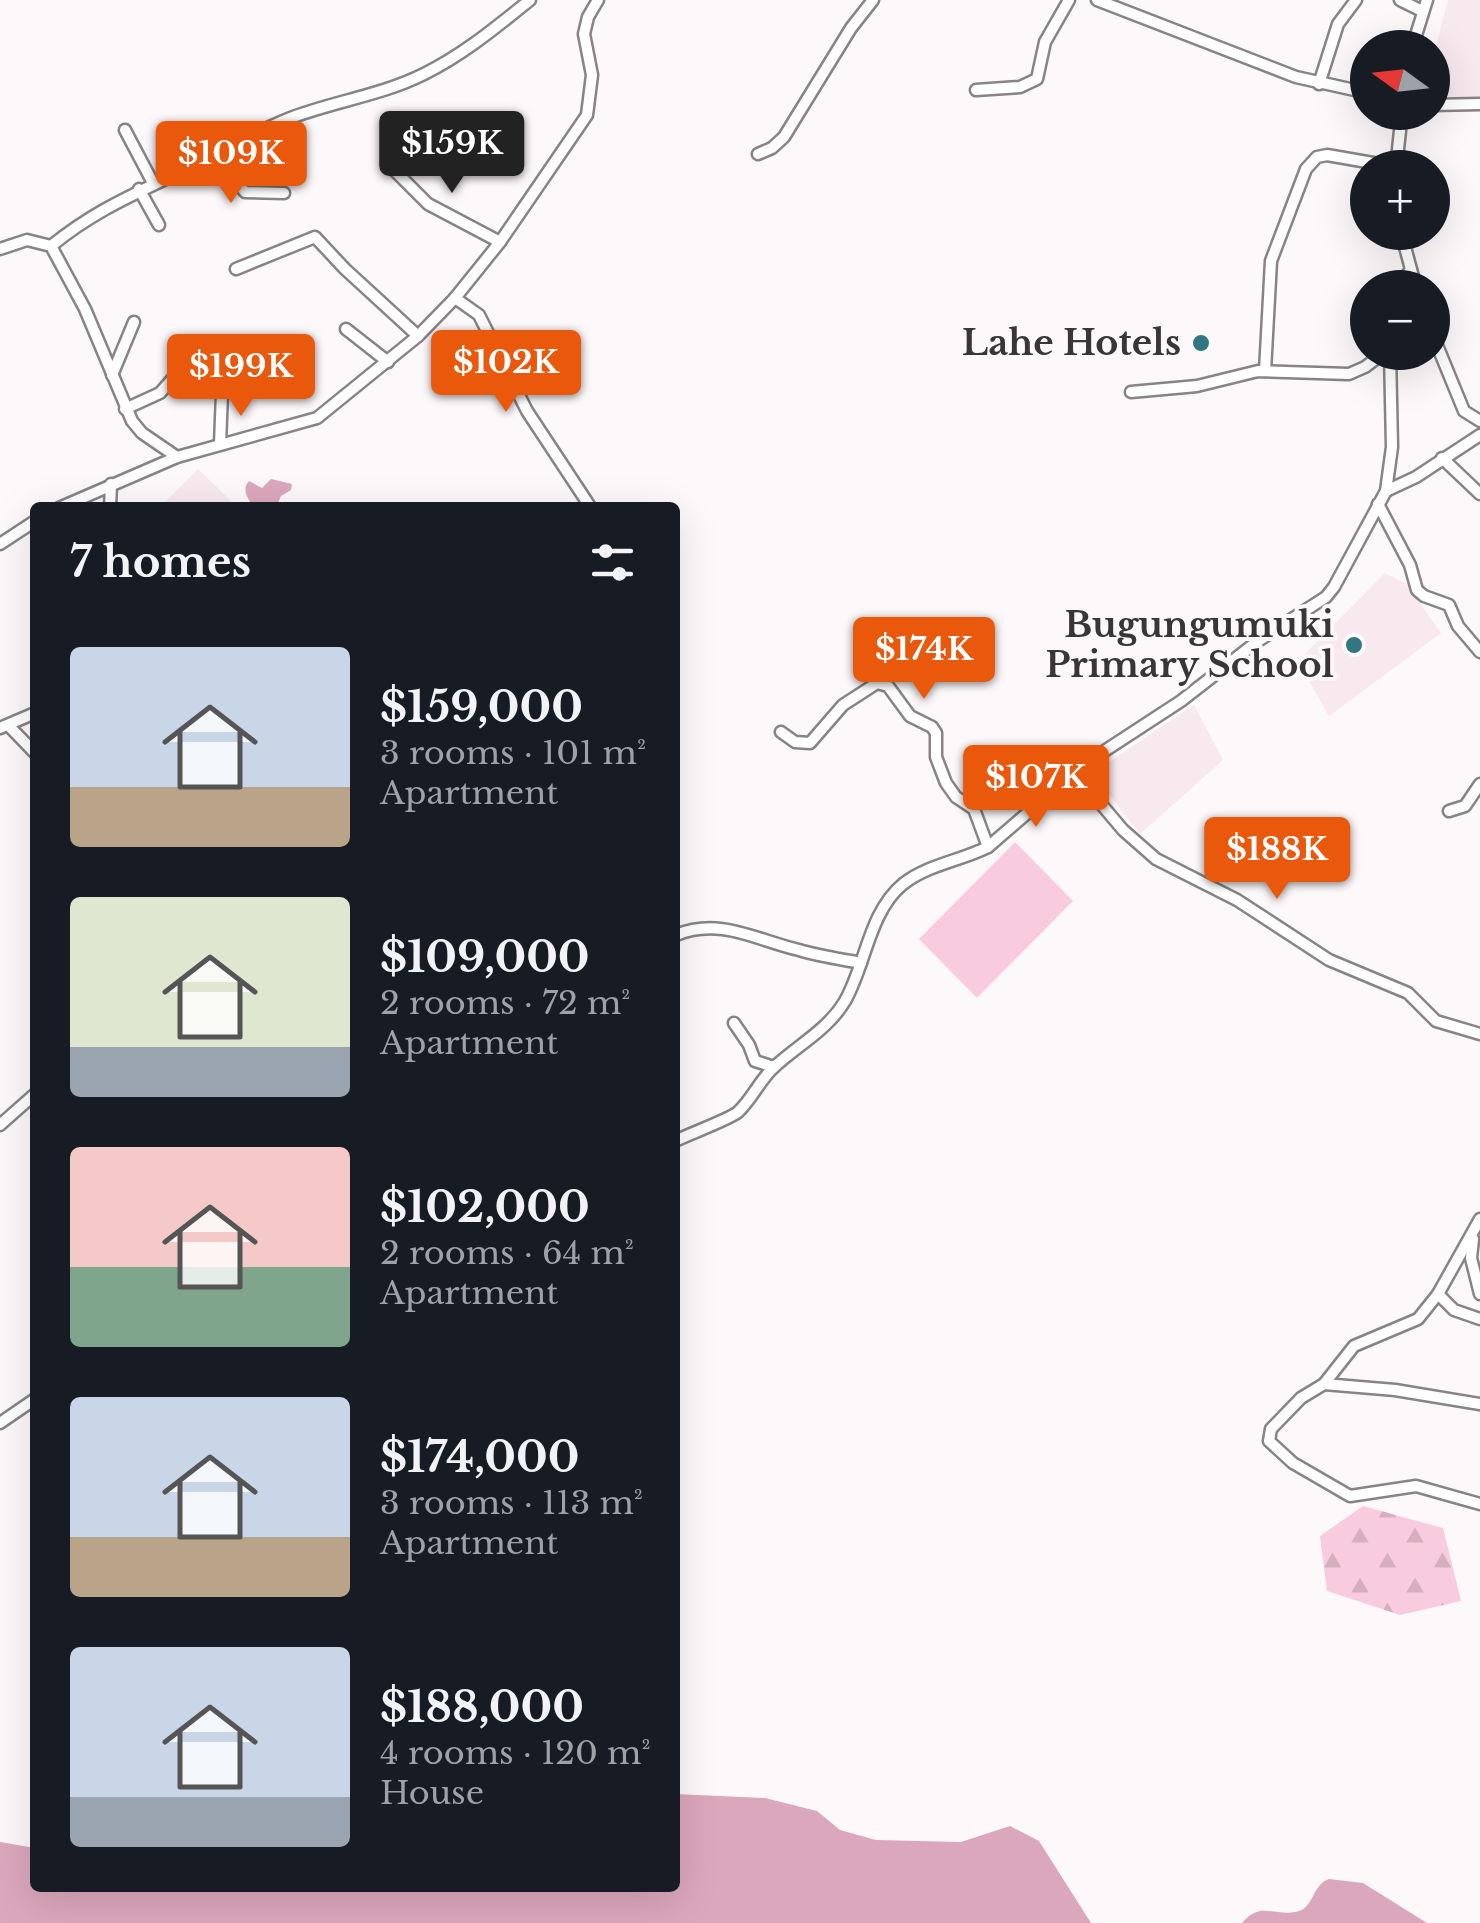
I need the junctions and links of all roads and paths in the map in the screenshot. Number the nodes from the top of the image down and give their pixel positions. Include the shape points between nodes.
1 (530, 0) edge
2 (598, 0) edge
3 (873, 0) edge
4 (1069, 0) edge
5 (1098, 0) edge
6 (1356, 0) edge
7 (1400, 0) edge
8 (1425, 6) edge
9 (1418, 30) edge
10 (1319, 84) junction
11 (1350, 89) edge
12 (976, 90) dead end
13 (1480, 104) edge
14 (1450, 105) edge
15 (125, 130) dead end
16 (216, 154) junction
17 (758, 154) dead end
18 (1350, 159) edge
19 (391, 167) dead end
20 (153, 183) junction
21 (139, 189) junction
22 (284, 193) dead end
23 (159, 225) dead end
24 (500, 242) junction
25 (51, 246) junction
26 (0, 249) edge
27 (1406, 250) edge
28 (236, 270) dead end
29 (1411, 270) edge
30 (455, 298) junction
31 (134, 322) dead end
32 (346, 328) dead end
33 (418, 336) junction
34 (388, 362) junction
35 (182, 368) dead end
36 (1360, 370) edge
37 (1388, 370) edge
38 (1447, 370) edge
39 (1265, 371) junction
40 (112, 376) junction
41 (1131, 392) dead end
42 (222, 393) dead end
43 (126, 409) junction
44 (1480, 420) edge
45 (1480, 435) edge
46 (220, 444) junction
47 (178, 456) junction
48 (1442, 458) junction
49 (110, 484) junction
50 (1386, 491) junction
51 (1480, 494) edge
52 (72, 502) edge
53 (110, 502) edge
54 (587, 502) edge
55 (1378, 504) junction
56 (30, 524) edge
57 (0, 544) edge
58 (1480, 652) edge
59 (30, 715) edge
60 (4, 727) edge
61 (781, 732) dead end
62 (30, 749) edge
63 (1074, 772) junction
64 (1480, 784) edge
65 (1450, 811) dead end
66 (988, 847) junction
67 (680, 934) edge
68 (861, 962) junction
69 (734, 1023) dead end
70 (1480, 1034) edge
71 (774, 1067) junction
72 (30, 1099) edge
73 (0, 1126) edge
74 (680, 1139) edge
75 (1478, 1224) edge
76 (1478, 1280) edge
77 (1438, 1294) junction
78 (1480, 1294) edge
79 (1480, 1318) edge
80 (1324, 1384) junction
81 (30, 1401) edge
82 (1480, 1404) edge
83 (0, 1422) edge
84 (1480, 1504) edge

1 - 16 street via 475,45 422,75 294,117
2 - 24 street via 584,34 592,75 587,115
3 - 17 street via 784,137
4 - 12 street via 1045,42 1037,79
5 - 10 street
6 - 10 street via 1338,24
7 - 8 street
8 - 9 street
10 - 11 street
13 - 14 street
15 - 20 street
16 - 20 street
16 - 22 street via 245,192
18 - 39 street via 1326,155 1306,168 1271,261
19 - 24 street via 428,204
20 - 21 street
21 - 23 street
21 - 25 street
24 - 30 street
25 - 26 street via 27,240
25 - 40 street
27 - 29 street
28 - 33 street via 316,237
30 - 33 street
30 - 54 street via 479,316 527,411
31 - 40 street
32 - 34 street
33 - 34 street
34 - 46 street via 317,418
35 - 43 street via 164,390
36 - 39 street
37 - 50 street via 1392,447
38 - 44 street via 1464,411
39 - 41 street
40 - 43 street
42 - 46 street
43 - 47 street via 142,432
45 - 48 street
46 - 47 street
47 - 49 street
48 - 50 street
48 - 51 street
49 - 52 street
49 - 53 street
50 - 55 street
55 - 58 street via 1417,590 1448,605
55 - 63 street via 1326,597
56 - 57 street
59 - 60 street
60 - 62 street
61 - 66 street via 810,743 843,706 878,684 888,686 910,716 936,732 946,783 974,809
63 - 66 street
63 - 70 street via 1156,858 1238,900 1329,960 1408,993 1436,1021
64 - 65 street via 1465,806
66 - 68 street via 902,886 888,901
67 - 68 street via 731,929
68 - 71 street via 836,1014
69 - 71 street via 755,1061
71 - 74 street via 734,1114
72 - 73 street
75 - 76 street via 1471,1258
75 - 77 street
76 - 78 street
77 - 79 street via 1454,1310
77 - 80 street via 1412,1323 1354,1346
80 - 82 street
80 - 84 street via 1269,1433 1273,1447 1293,1463 1350,1496 1416,1486
81 - 83 street

